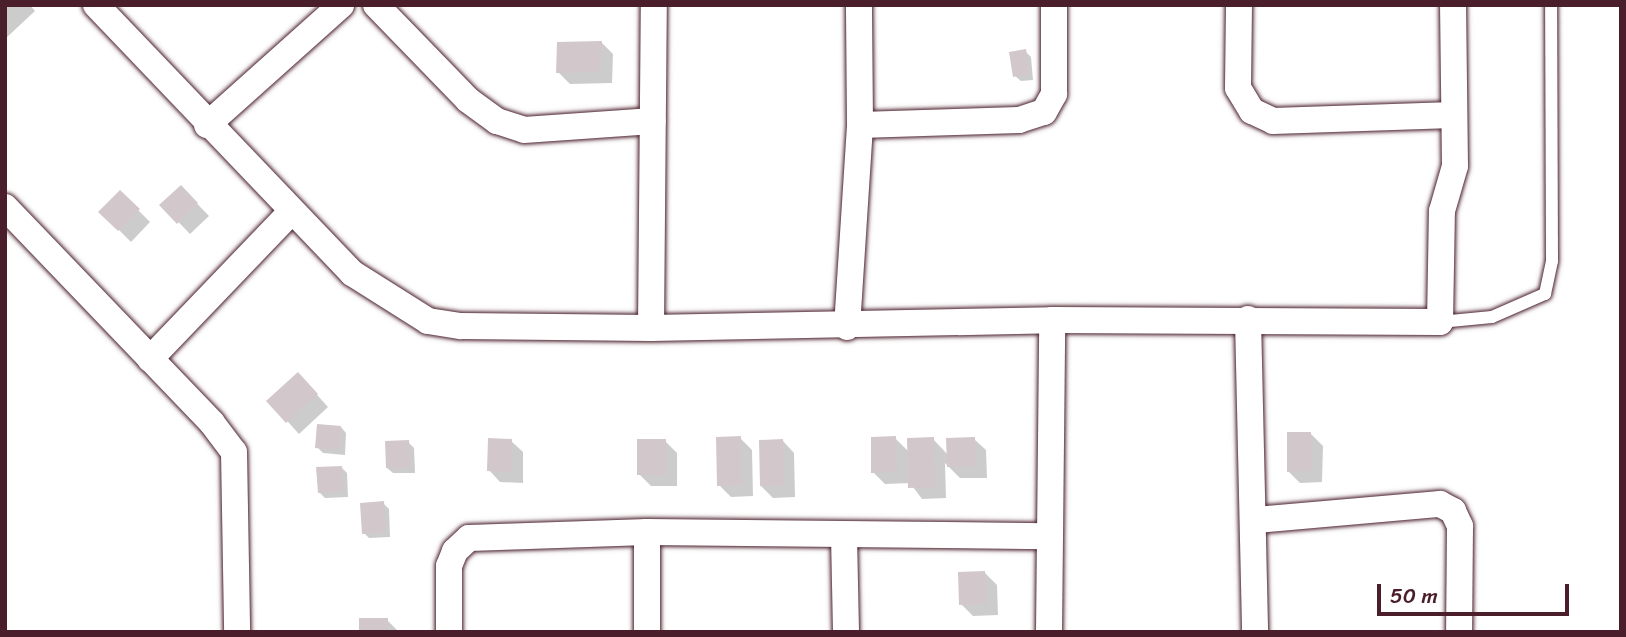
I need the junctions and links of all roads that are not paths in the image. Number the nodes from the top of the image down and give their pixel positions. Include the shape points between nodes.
1 (96, 5) edge
2 (341, 5) edge
3 (376, 5) edge
4 (654, 5) edge
5 (859, 5) edge
6 (1054, 5) edge
7 (1239, 5) edge
8 (1453, 5) edge
9 (1551, 5) edge
10 (1453, 115) junction
11 (653, 121) junction
12 (208, 125) junction
13 (860, 125) junction
14 (5, 207) edge
15 (291, 212) junction
16 (1248, 319) junction
17 (1052, 320) junction
18 (1440, 322) junction
19 (846, 327) junction
20 (652, 328) junction
21 (150, 359) junction
22 (1256, 520) junction
23 (647, 532) junction
24 (844, 536) junction
25 (1048, 536) junction
26 (237, 632) edge
27 (449, 632) edge
28 (647, 632) edge
29 (846, 632) edge
30 (1049, 632) edge
31 (1255, 632) edge
32 (1460, 632) edge

1 - 12 street
2 - 12 street
3 - 11 street via 468,100 497,121 524,130
4 - 11 street
5 - 13 street
6 - 13 street via 1054,94 1044,112 1019,120
7 - 10 street via 1238,88 1252,111 1273,121
8 - 10 street
9 - 18 lane via 1552,261 1545,294 1492,317
10 - 18 street via 1455,166 1442,211
11 - 20 street
12 - 15 street
13 - 19 street
14 - 21 street
15 - 20 street via 352,273 428,321 461,326
15 - 21 street
16 - 17 street
16 - 18 street
16 - 22 street
17 - 19 street
17 - 25 street
19 - 20 street
21 - 26 street via 234,452
22 - 31 street
22 - 32 street via 1446,508 1460,526
23 - 24 street
23 - 27 street via 469,538 455,551 449,566
23 - 28 street
24 - 25 street
24 - 29 street
25 - 30 street

